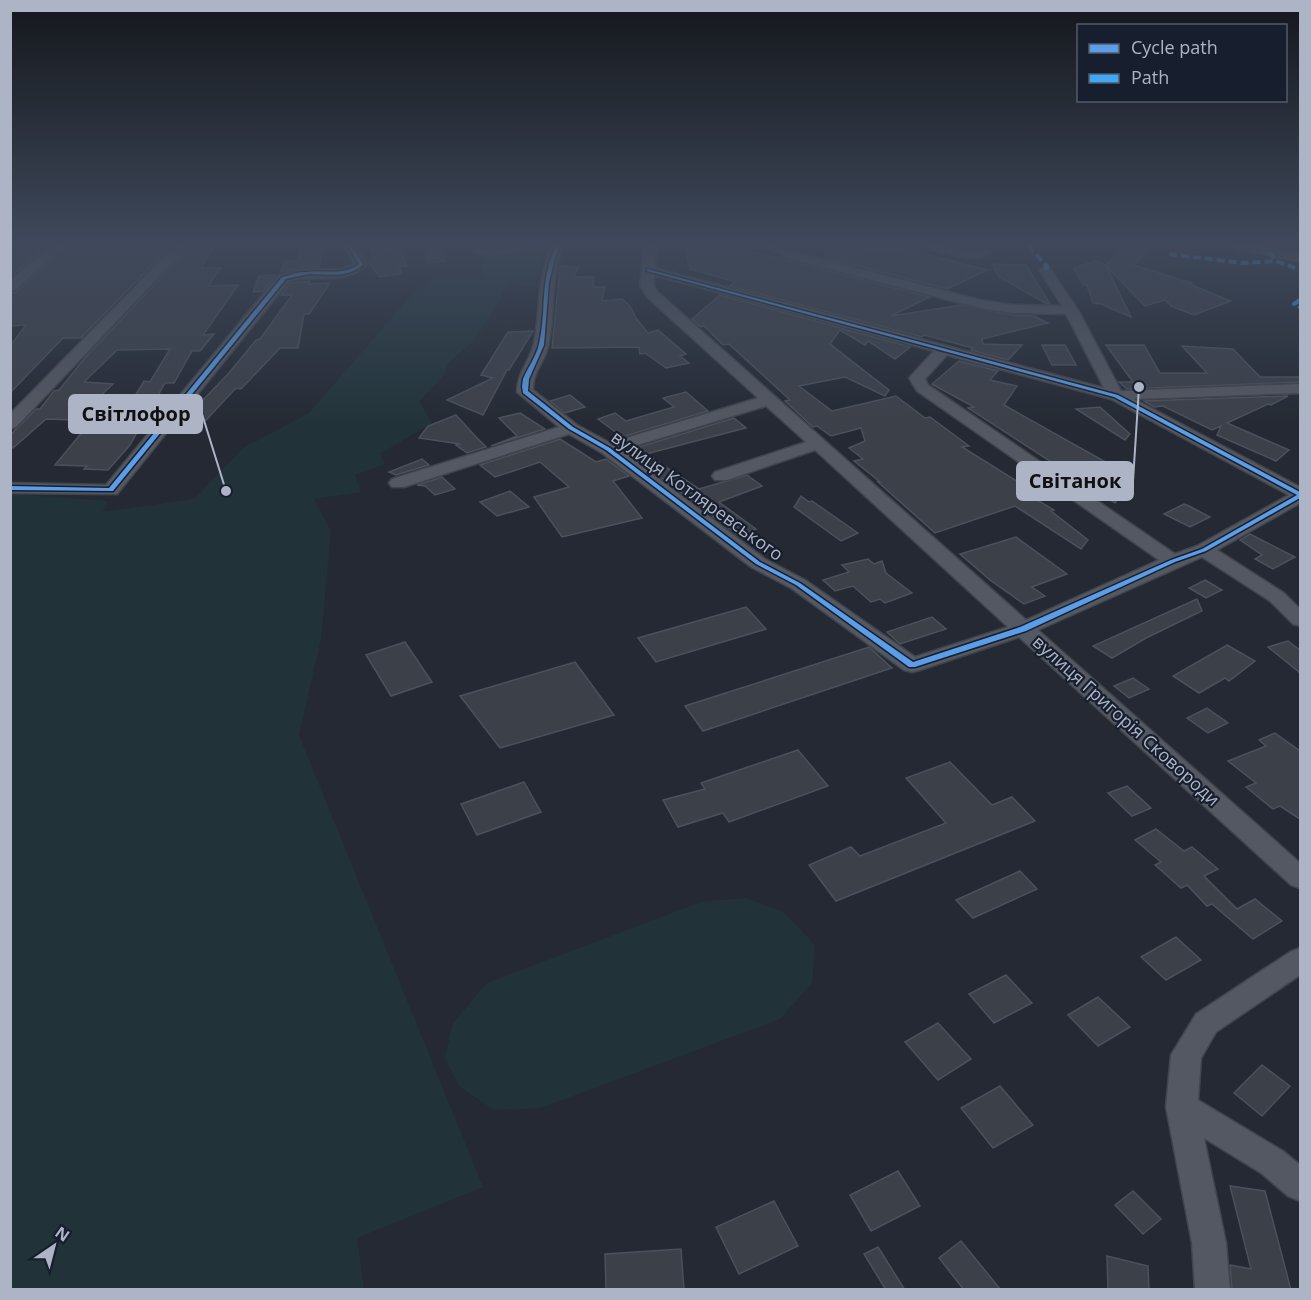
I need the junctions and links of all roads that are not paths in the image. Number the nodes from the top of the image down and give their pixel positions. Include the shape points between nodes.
1 (123, 307) edge
2 (261, 307) edge
3 (543, 307) edge
4 (666, 307) edge
5 (782, 307) edge
6 (998, 307) edge
7 (1071, 309) joint
8 (943, 351) junction
9 (1300, 388) edge
10 (1116, 396) junction
11 (769, 400) junction
12 (10, 424) edge
13 (571, 428) junction
14 (818, 444) junction
15 (608, 449) junction
16 (721, 476) dead end
17 (398, 483) dead end
18 (10, 488) edge
19 (1300, 495) edge
20 (1204, 550) junction
21 (1173, 561) junction
22 (1300, 620) edge
23 (1023, 629) junction
24 (1300, 878) edge
25 (1300, 960) edge
26 (1182, 1107) junction
27 (1300, 1185) edge
28 (1213, 1290) edge

1 - 12 street
2 - 18 street via 111,490
3 - 13 street, вулиця Котляревського via 540,346 524,383 525,392
4 - 11 street, вулиця Григорія Сковороди
5 - 8 street
6 - 7 street
7 - 10 street
8 - 10 street
8 - 21 street via 917,378 922,388
9 - 10 street
10 - 19 street
11 - 14 street, вулиця Григорія Сковороди
11 - 15 street
13 - 15 street, вулиця Котляревського
13 - 17 street
14 - 16 street
14 - 23 street, вулиця Григорія Сковороди
15 - 23 street, вулиця Котляревського via 758,563 798,584 912,665
19 - 20 street
20 - 21 street
20 - 22 street via 1277,597
21 - 23 street
23 - 24 street, вулиця Григорія Сковороди
25 - 26 street via 1206,1023 1186,1054
26 - 27 street via 1272,1162
26 - 28 street via 1209,1243

